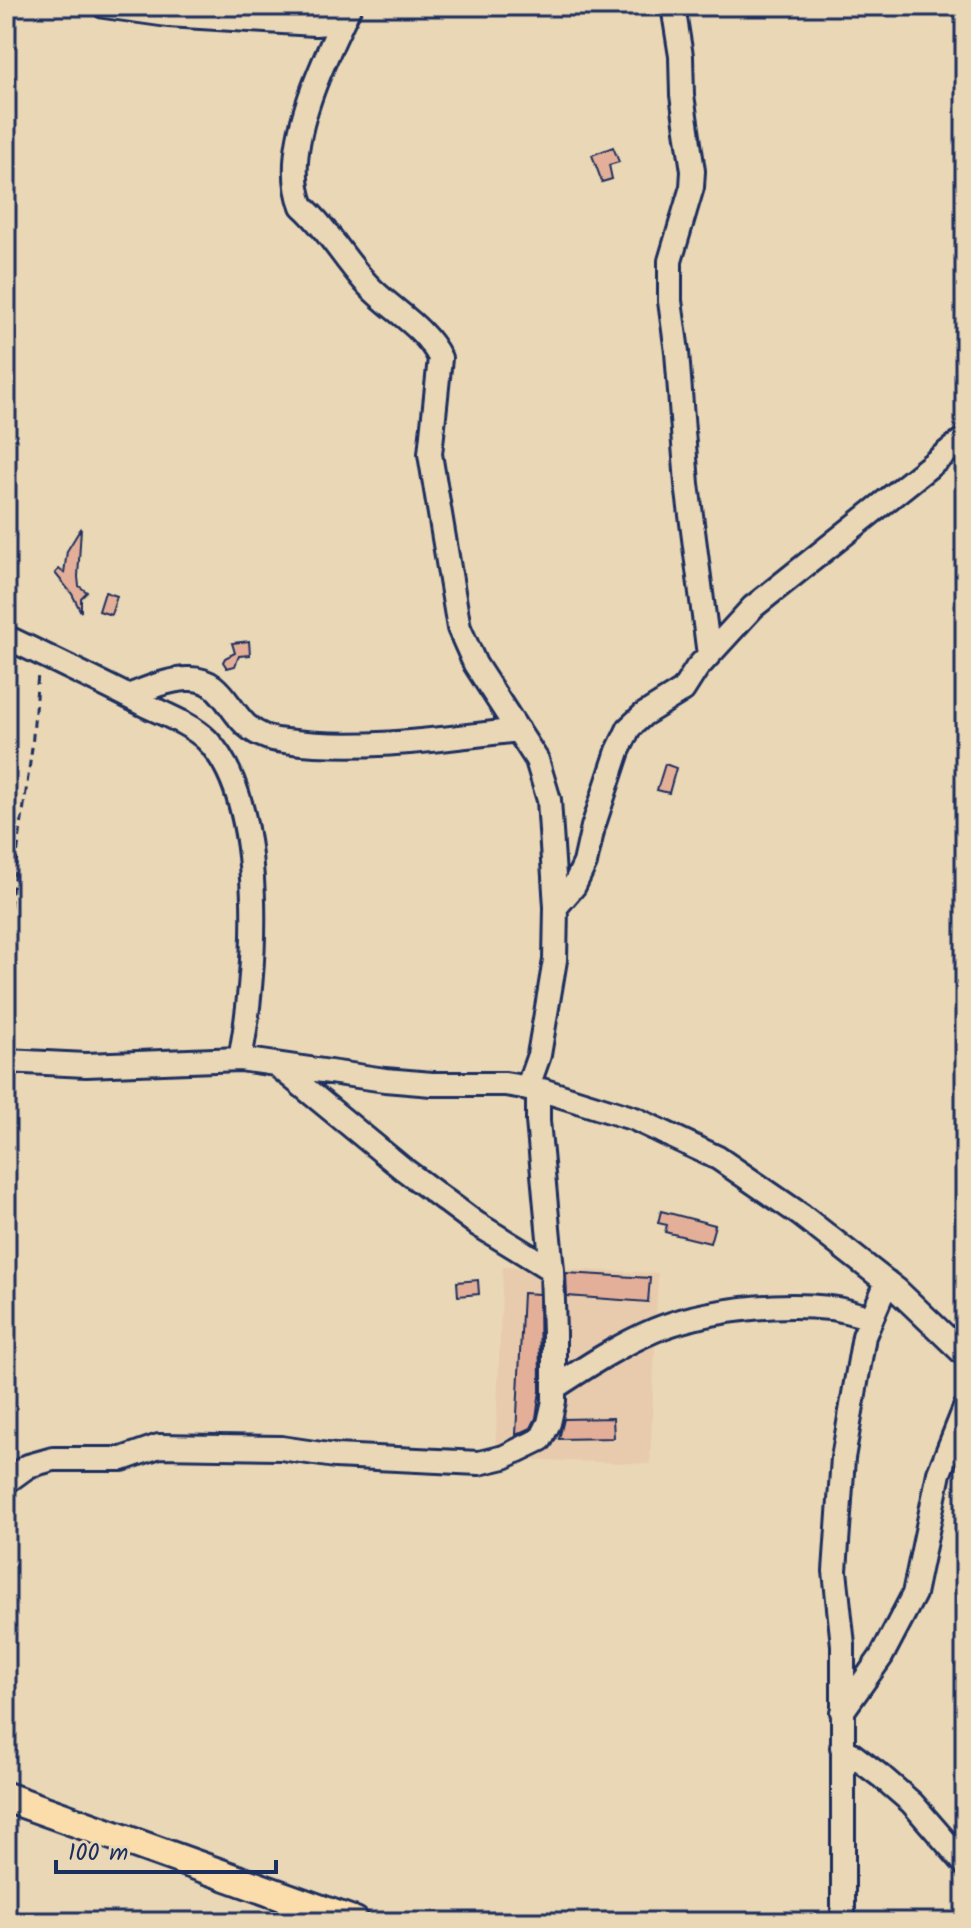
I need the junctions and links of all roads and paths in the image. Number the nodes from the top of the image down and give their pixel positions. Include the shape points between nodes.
1 (104, 6) edge
2 (673, 6) edge
3 (348, 12) edge
4 (965, 438) edge
5 (6, 637) edge
6 (39, 653) junction
7 (709, 655) junction
8 (128, 696) junction
9 (518, 730) junction
10 (556, 907) junction
11 (6, 935) edge
12 (240, 1059) junction
13 (6, 1061) edge
14 (278, 1065) junction
15 (535, 1090) junction
16 (552, 1270) junction
17 (887, 1282) junction
18 (871, 1318) junction
19 (965, 1355) edge
20 (554, 1388) junction
21 (965, 1408) edge
22 (6, 1482) edge
23 (842, 1712) junction
24 (842, 1747) junction
25 (6, 1797) edge
26 (965, 1864) edge
27 (355, 1922) edge
28 (843, 1922) edge

1 - 3 street via 315,24
2 - 7 street via 693,171 670,261 670,301
3 - 9 street via 309,98 296,173 299,196 366,283 425,336 440,358 430,454 459,628 475,664
4 - 7 street via 753,607
5 - 6 street
6 - 8 street
6 - 11 path via 32,748
7 - 10 street via 683,690 629,728 585,863
8 - 9 street via 165,682 200,679 223,692 247,725 286,742 375,743
8 - 12 street via 204,737 228,771 246,820 252,917 249,1012
9 - 10 street via 537,760 549,800
10 - 15 street via 555,960
12 - 13 street via 86,1065
12 - 14 street
14 - 15 street via 385,1080
14 - 16 street via 402,1168 477,1224
15 - 16 street
15 - 17 street via 635,1119 718,1158
16 - 20 street
17 - 18 street
17 - 19 street
18 - 20 street via 813,1306 700,1317 655,1330
18 - 23 street via 843,1458 835,1571 843,1645
20 - 22 street via 541,1439 479,1463 281,1448 159,1446 122,1459 53,1459 28,1466
21 - 23 street via 939,1473 914,1594 881,1657
23 - 24 street
24 - 26 street via 912,1803
24 - 28 street
25 - 27 main road

